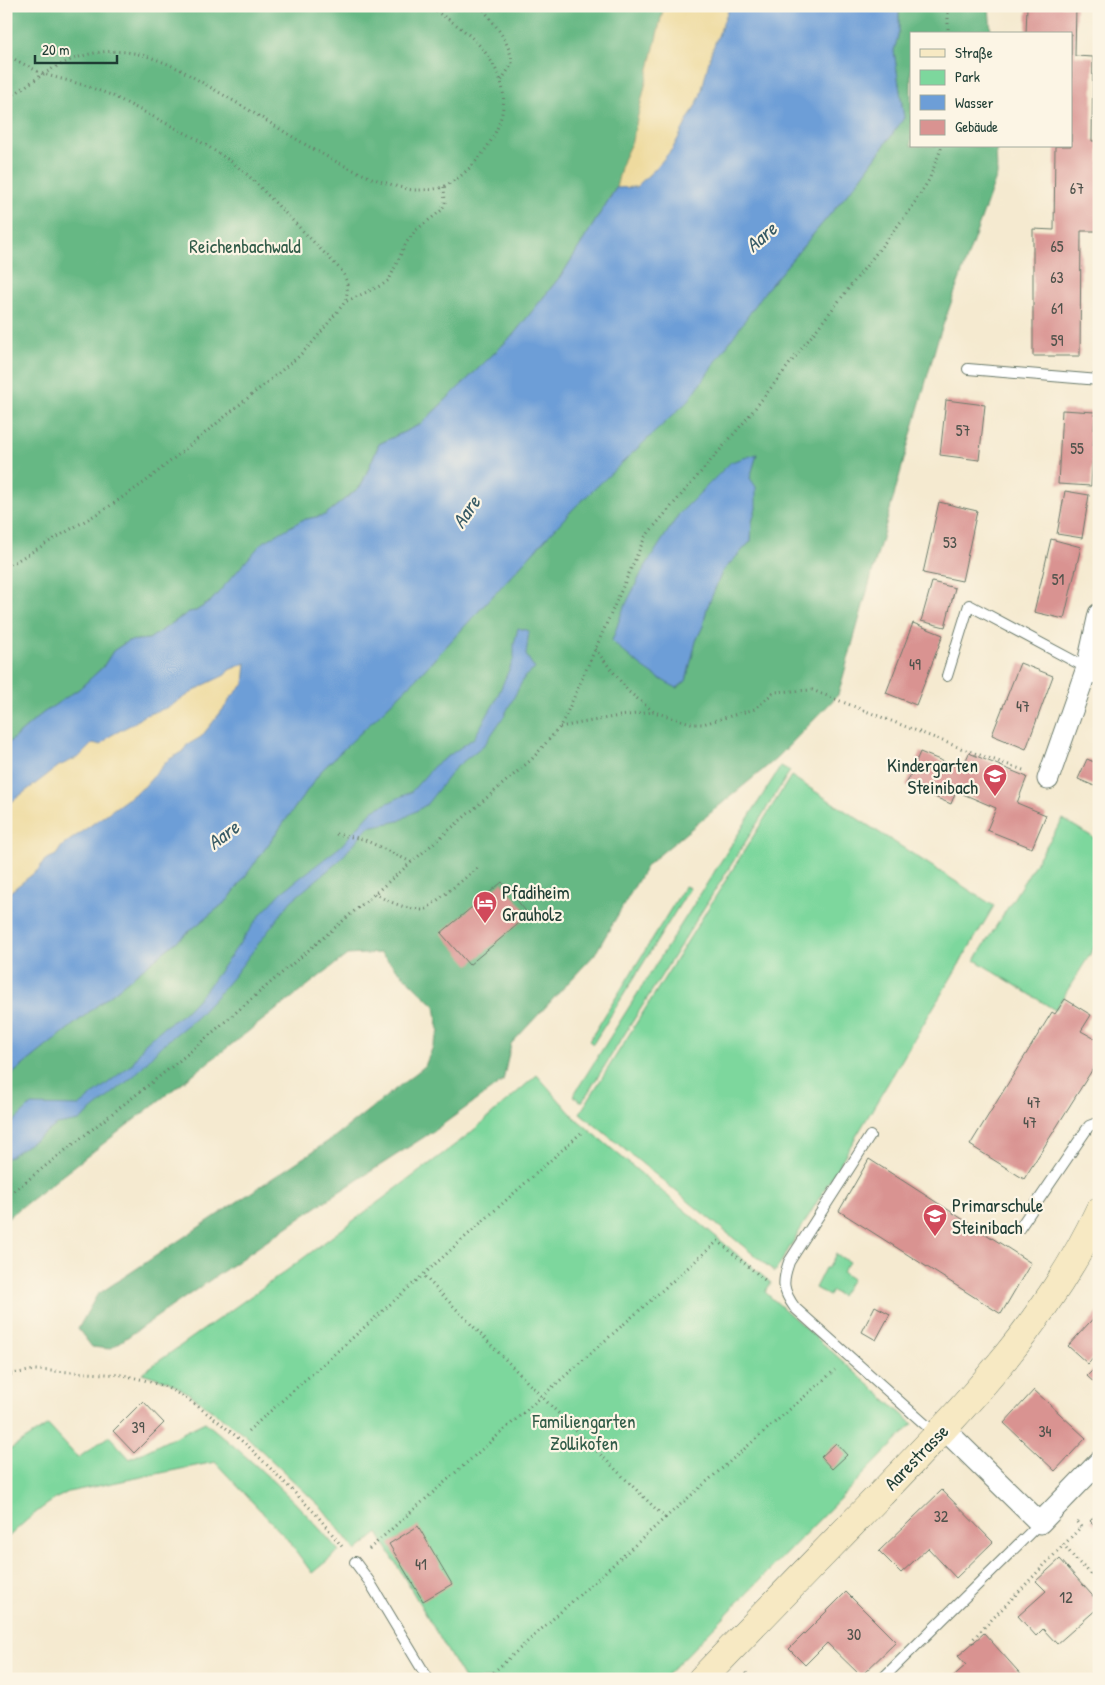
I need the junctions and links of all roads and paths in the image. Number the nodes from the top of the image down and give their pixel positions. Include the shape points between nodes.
1 (427, 6) edge
2 (481, 6) edge
3 (948, 6) edge
4 (948, 32) edge
5 (6, 55) edge
6 (42, 74) junction
7 (501, 81) junction
8 (6, 100) edge
9 (941, 148) edge
10 (444, 187) junction
11 (345, 302) junction
12 (968, 368) dead end
13 (1099, 380) edge
14 (6, 567) edge
15 (1099, 614) edge
16 (595, 649) junction
17 (1093, 671) edge
18 (947, 676) dead end
19 (654, 712) junction
20 (559, 728) junction
21 (1048, 779) joint
22 (336, 834) dead end
23 (411, 862) junction
24 (479, 866) dead end
25 (374, 894) junction
26 (1099, 1122) edge
27 (582, 1132) dead end
28 (870, 1136) dead end
29 (6, 1197) edge
30 (1099, 1210) edge
31 (1019, 1229) dead end
32 (423, 1275) junction
33 (789, 1300) junction
34 (836, 1370) dead end
35 (6, 1375) edge
36 (541, 1396) junction
37 (248, 1430) dead end
38 (941, 1432) junction
39 (1099, 1462) edge
40 (665, 1518) junction
41 (1040, 1524) junction
42 (1079, 1529) dead end
43 (1064, 1544) junction
44 (355, 1562) junction
45 (1099, 1581) edge
46 (973, 1643) dead end
47 (1099, 1673) edge
48 (428, 1679) edge
49 (486, 1679) edge
50 (702, 1679) edge
51 (882, 1679) edge
52 (1093, 1679) edge

1 - 7 path via 472,36 485,51
2 - 7 path via 510,54 512,64
3 - 4 path
5 - 6 path
6 - 8 path
6 - 10 path via 80,56 104,52 133,53 181,70 363,175 414,190
6 - 11 path via 111,96 193,137 232,162 341,270 348,282
7 - 10 path via 501,113 491,143 471,168
9 - 16 path via 928,180 910,210 745,421 645,537
10 - 11 path via 442,210 416,230 406,243 389,280
11 - 14 path via 298,357 144,482 107,508
12 - 13 lane
15 - 17 street
16 - 19 path via 629,692
16 - 20 path
17 - 18 lane via 969,605
17 - 21 street
19 - 20 path
19 - 21 path via 698,725 755,708 774,692 812,690
20 - 23 path via 532,758
22 - 23 path via 358,838
23 - 25 path
24 - 25 path via 424,910 400,906
25 - 29 path via 179,1061
26 - 31 lane via 1089,1126
27 - 32 path
28 - 33 lane via 790,1262 784,1284
30 - 38 street, Aarestrasse via 1070,1266 1031,1325
32 - 36 path
32 - 37 path
33 - 36 path via 718,1241
33 - 38 lane
34 - 40 path
35 - 44 path via 35,1370 123,1375 166,1387 189,1400 249,1447 316,1514
36 - 40 path
36 - 44 path
38 - 41 street
38 - 50 street, Aarestrasse
39 - 41 street
40 - 49 path
41 - 51 lane
42 - 43 path
43 - 45 path
43 - 46 path via 973,1639
44 - 48 lane
47 - 52 lane

